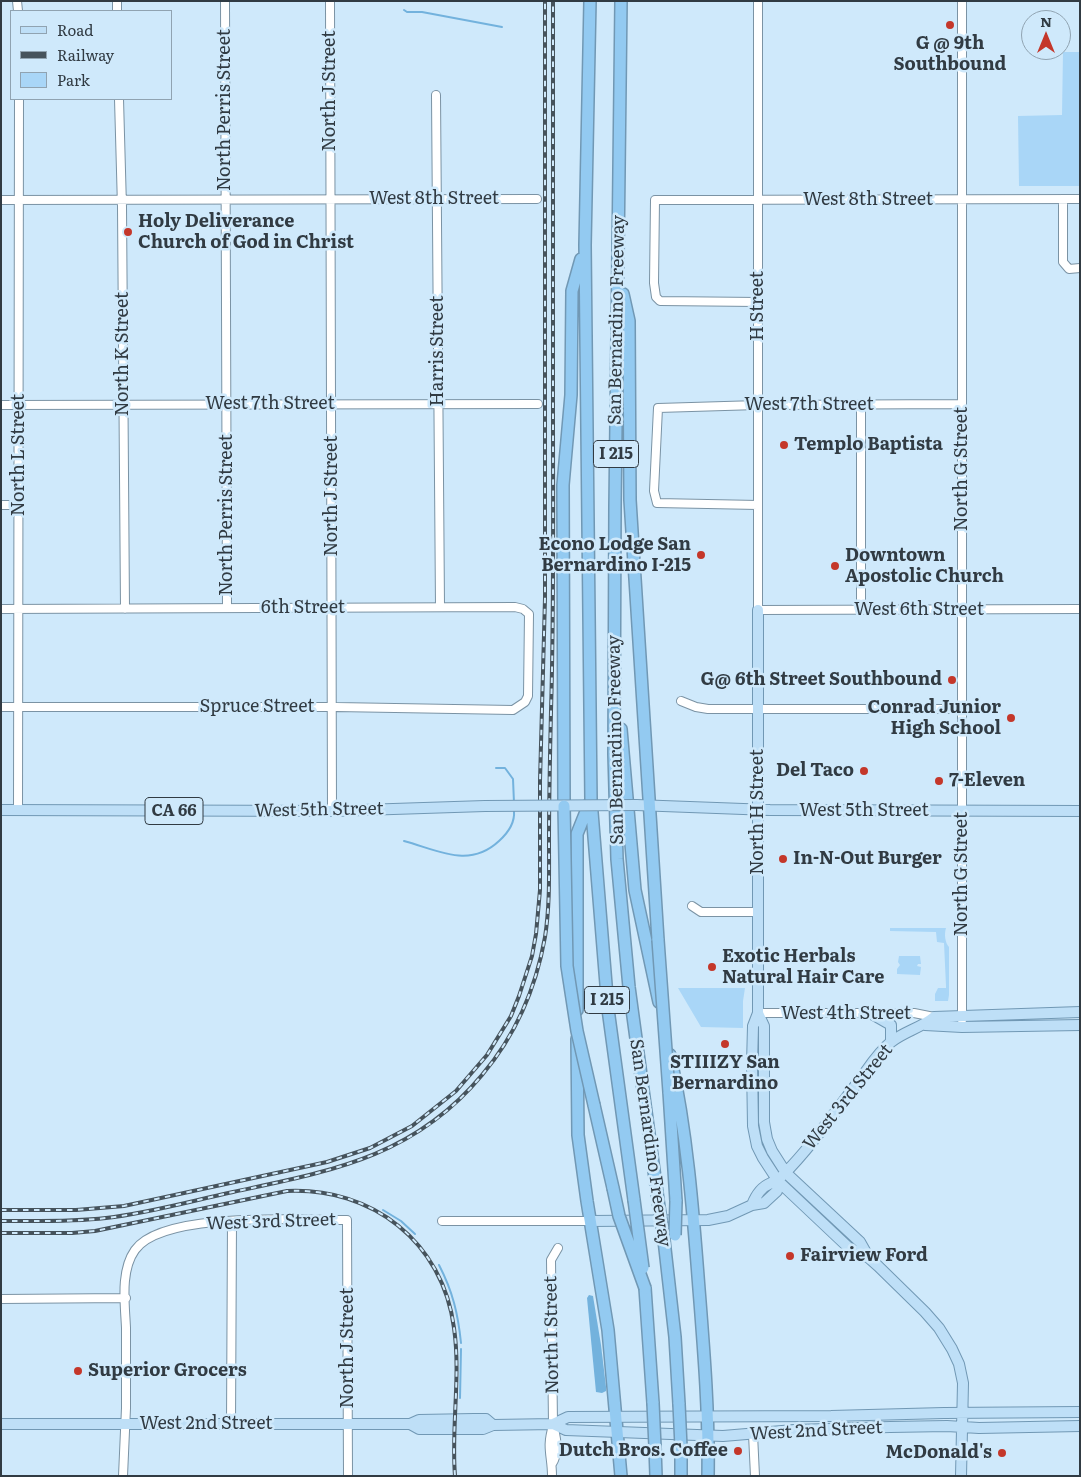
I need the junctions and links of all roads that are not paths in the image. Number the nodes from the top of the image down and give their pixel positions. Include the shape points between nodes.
1 (225, 1) edge
2 (330, 1) edge
3 (590, 1) edge
4 (621, 1) edge
5 (758, 1) edge
6 (962, 1) edge
7 (436, 95) dead end
8 (19, 100) edge
9 (119, 100) edge
10 (436, 199) junction
11 (537, 199) dead end
12 (1063, 199) junction
13 (1080, 199) edge
14 (1, 200) edge
15 (19, 200) junction
16 (122, 200) junction
17 (226, 200) junction
18 (330, 200) junction
19 (758, 200) junction
20 (962, 200) junction
21 (585, 245) junction
22 (1080, 268) edge
23 (618, 276) junction
24 (758, 302) junction
25 (123, 404) junction
26 (227, 404) junction
27 (332, 404) junction
28 (438, 404) junction
29 (538, 404) dead end
30 (861, 404) junction
31 (961, 404) junction
32 (1, 405) edge
33 (19, 405) junction
34 (758, 405) junction
35 (1, 505) edge
36 (19, 505) junction
37 (758, 505) junction
38 (440, 607) junction
39 (227, 608) junction
40 (331, 608) junction
41 (1, 609) edge
42 (18, 609) junction
43 (125, 609) junction
44 (1080, 609) edge
45 (758, 610) junction
46 (861, 610) junction
47 (962, 610) junction
48 (614, 632) junction
49 (681, 700) dead end
50 (1, 707) edge
51 (18, 707) junction
52 (332, 707) junction
53 (758, 709) junction
54 (962, 709) junction
55 (513, 710) joint
56 (591, 800) junction
57 (643, 805) junction
58 (564, 806) junction
59 (1, 810) edge
60 (18, 810) junction
61 (758, 810) junction
62 (332, 811) junction
63 (962, 811) junction
64 (1080, 811) edge
65 (692, 906) dead end
66 (758, 912) junction
67 (1080, 1012) edge
68 (758, 1013) junction
69 (870, 1013) junction
70 (962, 1016) junction
71 (934, 1017) junction
72 (925, 1024) junction
73 (1080, 1025) edge
74 (962, 1027) junction
75 (891, 1042) junction
76 (786, 1173) junction
77 (778, 1181) junction
78 (347, 1220) joint
79 (232, 1221) junction
80 (442, 1221) dead end
81 (591, 1221) junction
82 (694, 1221) junction
83 (669, 1238) junction
84 (558, 1248) dead end
85 (869, 1258) junction
86 (645, 1288) junction
87 (126, 1298) junction
88 (1, 1299) edge
89 (1080, 1412) edge
90 (961, 1413) junction
91 (616, 1416) junction
92 (708, 1416) junction
93 (831, 1416) junction
94 (1, 1424) edge
95 (124, 1424) junction
96 (231, 1424) junction
97 (348, 1424) junction
98 (553, 1424) junction
99 (1080, 1426) edge
100 (961, 1427) junction
101 (794, 1430) junction
102 (618, 1433) junction
103 (753, 1434) junction
104 (709, 1435) junction
105 (123, 1476) edge
106 (348, 1476) edge
107 (552, 1476) edge
108 (621, 1476) edge
109 (656, 1476) edge
110 (681, 1476) edge
111 (708, 1476) edge
112 (755, 1476) edge
113 (961, 1476) edge

1 - 17 street, North Perris Street
2 - 18 street, North J Street
3 - 21 highway, San Bernardino Freeway / I 215
4 - 23 highway, San Bernardino Freeway / I 215
5 - 19 street, H Street
6 - 20 street, North G Street
7 - 10 street, Harris Street
8 - 15 street, North L Street
9 - 16 street, North K Street
10 - 11 street, West 8th Street
10 - 18 street, West 8th Street
10 - 28 street, Harris Street
12 - 13 street, West 8th Street
12 - 20 street, West 8th Street
12 - 22 street via 1063,262 1069,268
14 - 15 street, West 8th Street
15 - 16 street, West 8th Street
15 - 33 street, North L Street
16 - 17 street, West 8th Street
16 - 25 street, North K Street
17 - 18 street, West 8th Street
17 - 26 street, North Perris Street
18 - 27 street, North J Street
19 - 20 street, West 8th Street
19 - 24 street, H Street
19 - 24 street, West 8th Street via 655,200 654,283 656,297 660,301
20 - 31 street, North G Street
21 - 56 highway, San Bernardino Freeway / I 215
21 - 58 highway via 572,291 571,395 563,486
23 - 48 highway, San Bernardino Freeway / I 215
23 - 57 highway via 629,321 630,500
24 - 34 street, H Street
25 - 26 street, West 7th Street
25 - 33 street, West 7th Street
25 - 43 street, North K Street
26 - 27 street, West 7th Street
26 - 39 street, North Perris Street
27 - 28 street, West 7th Street
27 - 40 street, North J Street
28 - 29 street, West 7th Street
28 - 38 street, Harris Street
30 - 31 street, West 7th Street
30 - 34 street, West 7th Street
30 - 46 street
31 - 47 street, North G Street
32 - 33 street, West 7th Street
33 - 36 street, North L Street
34 - 37 street, H Street
34 - 37 street, West 7th Street via 658,408 654,490 657,502
35 - 36 street
36 - 42 street, North L Street
37 - 45 street, H Street
38 - 40 street, 6th Street
38 - 55 street, 6th Street via 516,607 529,614 528,696
39 - 40 street, 6th Street
39 - 43 street, 6th Street
40 - 52 street, North J Street
41 - 42 street, 6th Street
42 - 43 street, 6th Street
42 - 51 street, North L Street
44 - 47 street, West 6th Street
45 - 46 street, West 6th Street
45 - 53 main road, North H Street
46 - 47 street, West 6th Street
47 - 54 street, North G Street
48 - 82 highway via 633,874 678,1090
48 - 83 highway, San Bernardino Freeway / I 215, bridge via 618,859 629,987 658,1200
49 - 53 street via 708,709
50 - 51 street, Spruce Street
51 - 52 street, Spruce Street
51 - 60 street, North L Street
52 - 55 street, Spruce Street
52 - 62 street, North J Street
53 - 54 street
53 - 61 main road, North H Street
54 - 63 street, North G Street
56 - 81 highway via 577,834 576,1080 578,1135
56 - 86 highway, San Bernardino Freeway / I 215, bridge via 608,1009
57 - 58 main road, West 5th Street / CA 66, bridge
57 - 61 main road, West 5th Street
57 - 83 highway, bridge via 672,1131 676,1201
58 - 62 main road, West 5th Street / CA 66, bridge
58 - 86 highway, bridge via 567,966 619,1216
59 - 60 main road, West 5th Street / CA 66
60 - 62 main road, West 5th Street / CA 66
61 - 63 main road, West 5th Street
61 - 66 main road, North H Street
63 - 64 main road, West 5th Street
63 - 70 street, North G Street
65 - 66 street via 700,912
66 - 68 main road, North H Street
67 - 70 main road
68 - 69 street, West 4th Street
68 - 76 main road, North H Street via 764,1026 764,1122 772,1151
68 - 77 main road, North H Street via 753,1026 753,1126 757,1146
69 - 71 street, West 4th Street via 914,1013
69 - 75 main road via 891,1025
70 - 71 main road
70 - 74 street, North G Street
71 - 72 main road, West 3rd Street
72 - 74 main road, West 3rd Street
72 - 75 main road, West 3rd Street
73 - 74 main road
75 - 76 main road, West 3rd Street
76 - 77 main road, West 3rd Street
76 - 85 main road via 860,1242
77 - 82 main road, West 3rd Street via 769,1183 756,1195 752,1206 728,1216
77 - 85 main road via 849,1248
78 - 79 street, West 3rd Street
78 - 97 street, North J Street
79 - 87 street, West 3rd Street via 169,1230 140,1245 134,1251 126,1274
79 - 96 street
80 - 81 street, West 3rd Street
81 - 82 main road, West 3rd Street
81 - 91 highway via 608,1330
82 - 92 highway
83 - 110 highway, San Bernardino Freeway / I 215, bridge via 666,1256 675,1336
84 - 98 street, North I Street via 552,1260
85 - 90 main road via 925,1312 952,1349 963,1383
86 - 109 highway, San Bernardino Freeway / I 215, bridge
87 - 88 street
87 - 95 street
89 - 90 main road, West 2nd Street
90 - 93 main road, West 2nd Street
90 - 100 main road
91 - 92 main road, West 2nd Street
91 - 98 main road, West 2nd Street via 568,1416
91 - 102 highway
92 - 93 main road, West 2nd Street
92 - 104 highway
93 - 101 main road via 829,1422 799,1426
94 - 95 main road, West 2nd Street
95 - 96 main road, West 2nd Street
95 - 105 street
96 - 97 main road, West 2nd Street
97 - 98 main road, West 2nd Street via 474,1419 486,1419 493,1425
97 - 106 street, North J Street
98 - 102 main road, West 2nd Street via 566,1430
98 - 107 street, North I Street via 557,1446
99 - 100 main road, West 2nd Street
100 - 101 main road, West 2nd Street
100 - 113 main road
101 - 103 main road, West 2nd Street
102 - 104 main road, West 2nd Street
102 - 108 highway
103 - 104 main road, West 2nd Street
103 - 112 street
104 - 111 highway

